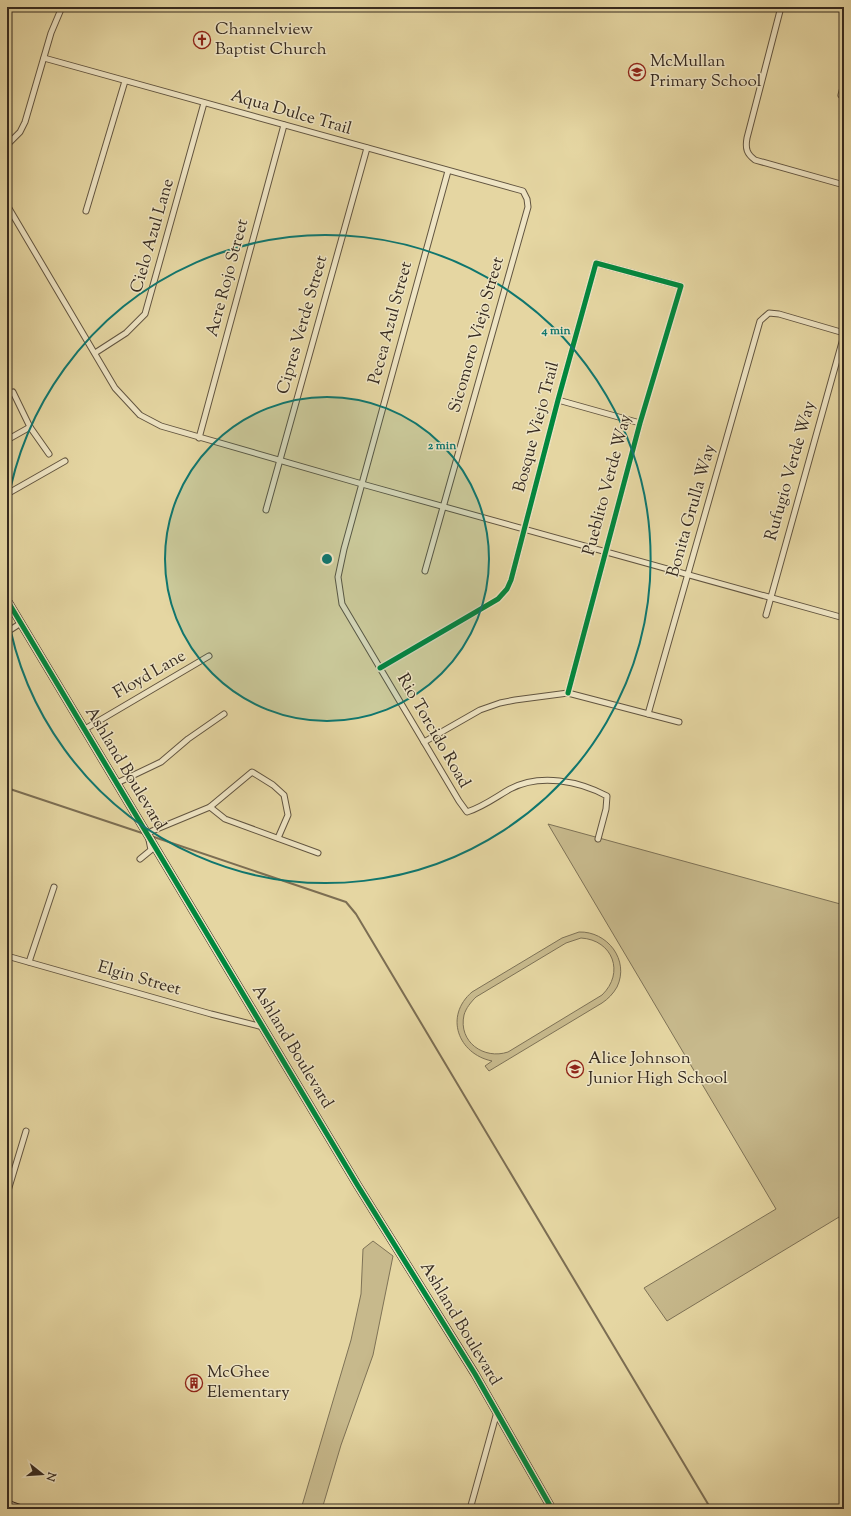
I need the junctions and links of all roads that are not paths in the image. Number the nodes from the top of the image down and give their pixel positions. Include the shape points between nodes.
1 (62, 7) edge
2 (781, 7) edge
3 (44, 58) junction
4 (124, 81) junction
5 (844, 83) edge
6 (841, 95) dead end
7 (204, 103) junction
8 (284, 125) junction
9 (7, 145) edge
10 (367, 148) junction
11 (448, 171) junction
12 (844, 186) edge
13 (527, 199) joint
14 (7, 205) edge
15 (86, 211) dead end
16 (596, 263) joint
17 (844, 334) edge
18 (95, 353) junction
19 (13, 392) dead end
20 (558, 400) junction
21 (640, 423) junction
22 (30, 427) junction
23 (199, 438) junction
24 (7, 440) edge
25 (49, 454) dead end
26 (280, 460) junction
27 (65, 461) dead end
28 (362, 484) junction
29 (7, 494) edge
30 (443, 506) junction
31 (266, 510) dead end
32 (525, 529) junction
33 (605, 551) junction
34 (425, 571) dead end
35 (688, 575) junction
36 (770, 598) junction
37 (7, 600) edge
38 (766, 615) dead end
39 (844, 618) edge
40 (21, 623) junction
41 (7, 632) edge
42 (209, 656) dead end
43 (380, 668) junction
44 (568, 693) junction
45 (224, 714) dead end
46 (648, 714) junction
47 (679, 722) dead end
48 (85, 729) junction
49 (424, 742) junction
50 (117, 783) junction
51 (210, 808) junction
52 (148, 835) junction
53 (278, 838) junction
54 (598, 839) dead end
55 (318, 853) dead end
56 (140, 859) dead end
57 (54, 887) dead end
58 (7, 956) edge
59 (29, 962) junction
60 (263, 1027) junction
61 (26, 1131) dead end
62 (7, 1194) edge
63 (497, 1412) junction
64 (7, 1504) edge
65 (21, 1509) edge
66 (470, 1509) edge
67 (552, 1509) edge

1 - 3 street
2 - 12 street via 746,138 748,155 755,160
3 - 4 street, Aqua Dulce Trail
3 - 9 street via 25,122 20,132
4 - 7 street, Aqua Dulce Trail
4 - 15 street
5 - 6 street
7 - 8 street, Aqua Dulce Trail
7 - 18 street, Cielo Azul Lane via 145,314 126,333
8 - 10 street, Aqua Dulce Trail
8 - 23 street, Acre Rojo Street
10 - 11 street, Aqua Dulce Trail
10 - 26 street, Cipres Verde Street
11 - 13 street, Aqua Dulce Trail via 523,191
11 - 28 street, Pecea Azul Street
13 - 30 street, Sicomoro Viejo Street via 528,207
14 - 18 street
16 - 20 street, Bosque Viejo Trail
16 - 21 street, Pueblito Verde Way via 681,286
17 - 35 street, Bonita Grulla Way via 779,314 769,313 760,321
17 - 36 street, Rufugio Verde Way
18 - 23 street via 115,388 140,415 161,426
19 - 22 street
20 - 21 street
20 - 32 street, Bosque Viejo Trail
21 - 33 street, Pueblito Verde Way
22 - 24 street
22 - 25 street
23 - 26 street
26 - 28 street
26 - 31 street, Cipres Verde Street
27 - 29 street
28 - 30 street
28 - 43 street, Rio Torcido Road via 338,577 342,604
30 - 32 street
30 - 34 street, Sicomoro Viejo Street
32 - 33 street
32 - 43 street, Bosque Viejo Trail via 511,580 498,599
33 - 35 street
33 - 44 street, Pueblito Verde Way
35 - 36 street
35 - 46 street, Bonita Grulla Way
36 - 38 street, Rufugio Verde Way
36 - 39 street
37 - 40 street, Ashland Boulevard
40 - 41 street
40 - 48 street, Ashland Boulevard
42 - 48 street, Floyd Lane
43 - 49 street, Rio Torcido Road
44 - 46 street
44 - 49 street via 500,703 480,710
45 - 50 street via 161,762
46 - 47 street
48 - 50 street, Ashland Boulevard
49 - 54 street, Rio Torcido Road via 467,812 511,789 535,781 569,782 607,796
50 - 52 street, Ashland Boulevard
51 - 52 street via 152,831
51 - 53 street via 225,819
51 - 53 street via 252,772 284,795 288,815
52 - 56 street via 151,850
52 - 60 street, Ashland Boulevard
53 - 55 street
57 - 59 street
58 - 59 street, Elgin Street
59 - 60 street, Elgin Street
60 - 63 street, Ashland Boulevard
61 - 62 street
63 - 66 street
63 - 67 street, Ashland Boulevard
64 - 65 street

